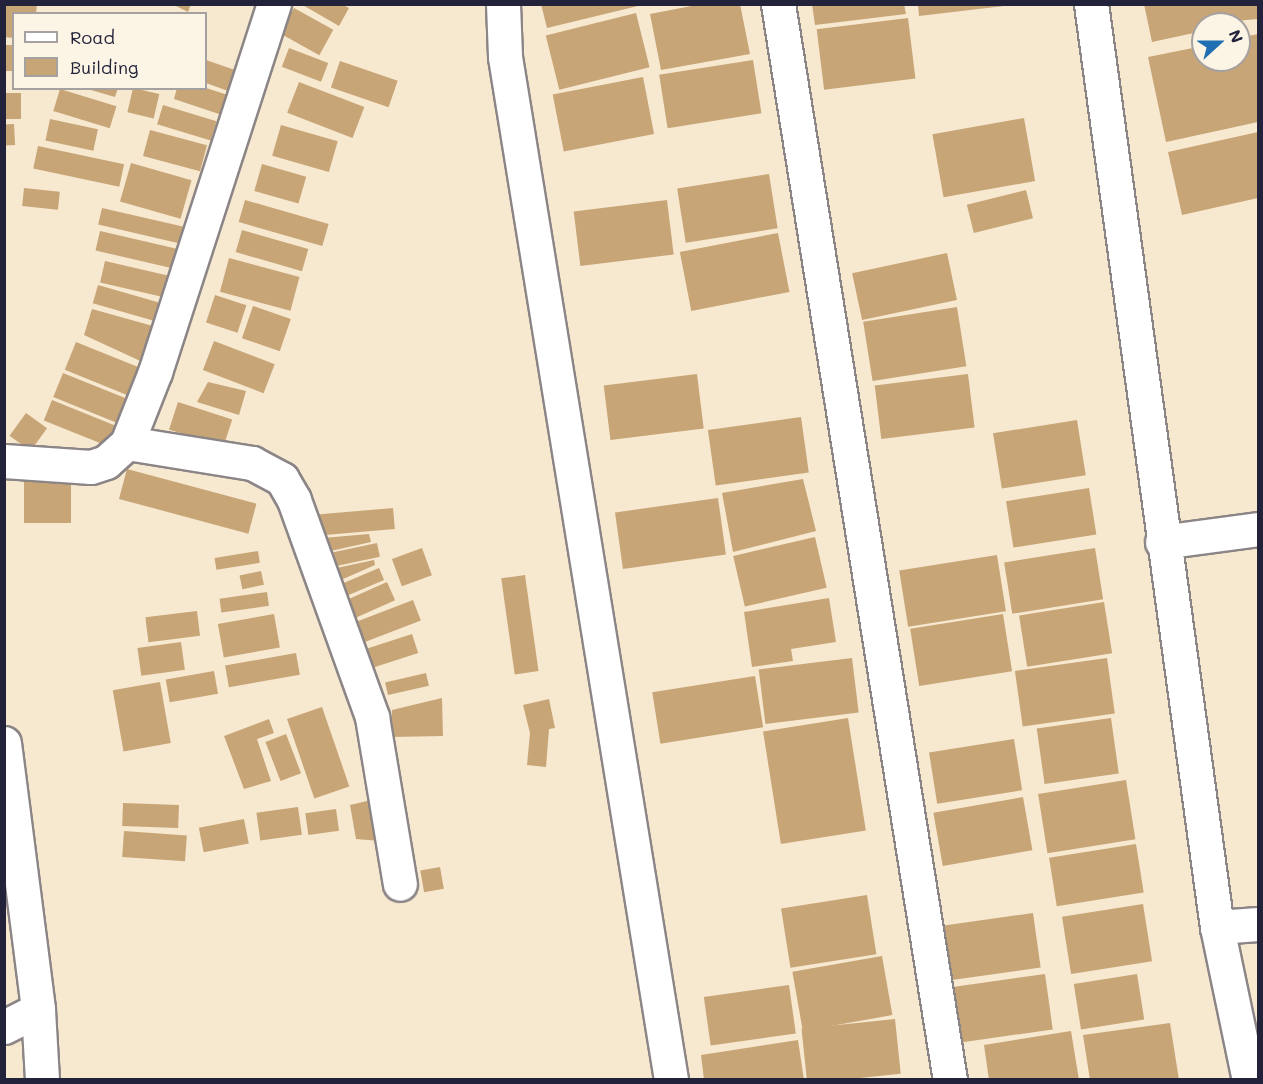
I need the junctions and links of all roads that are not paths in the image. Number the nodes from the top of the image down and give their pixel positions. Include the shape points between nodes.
1 (274, 4) edge
2 (503, 4) edge
3 (778, 4) edge
4 (1091, 4) edge
5 (127, 443) junction
6 (4, 461) edge
7 (1258, 529) edge
8 (1162, 542) junction
9 (4, 742) edge
10 (400, 884) dead end
11 (1258, 924) edge
12 (1217, 927) junction
13 (38, 1010) junction
14 (4, 1028) edge
15 (42, 1080) edge
16 (671, 1080) edge
17 (950, 1080) edge
18 (1249, 1080) edge

1 - 5 street via 155,372
2 - 16 street via 507,68
3 - 17 street
4 - 8 street
5 - 6 street via 106,462 91,467
5 - 10 street via 252,463 282,479 294,500 372,717
7 - 8 street
8 - 12 street
9 - 13 street
11 - 12 street
12 - 18 street
13 - 14 street
13 - 15 street

